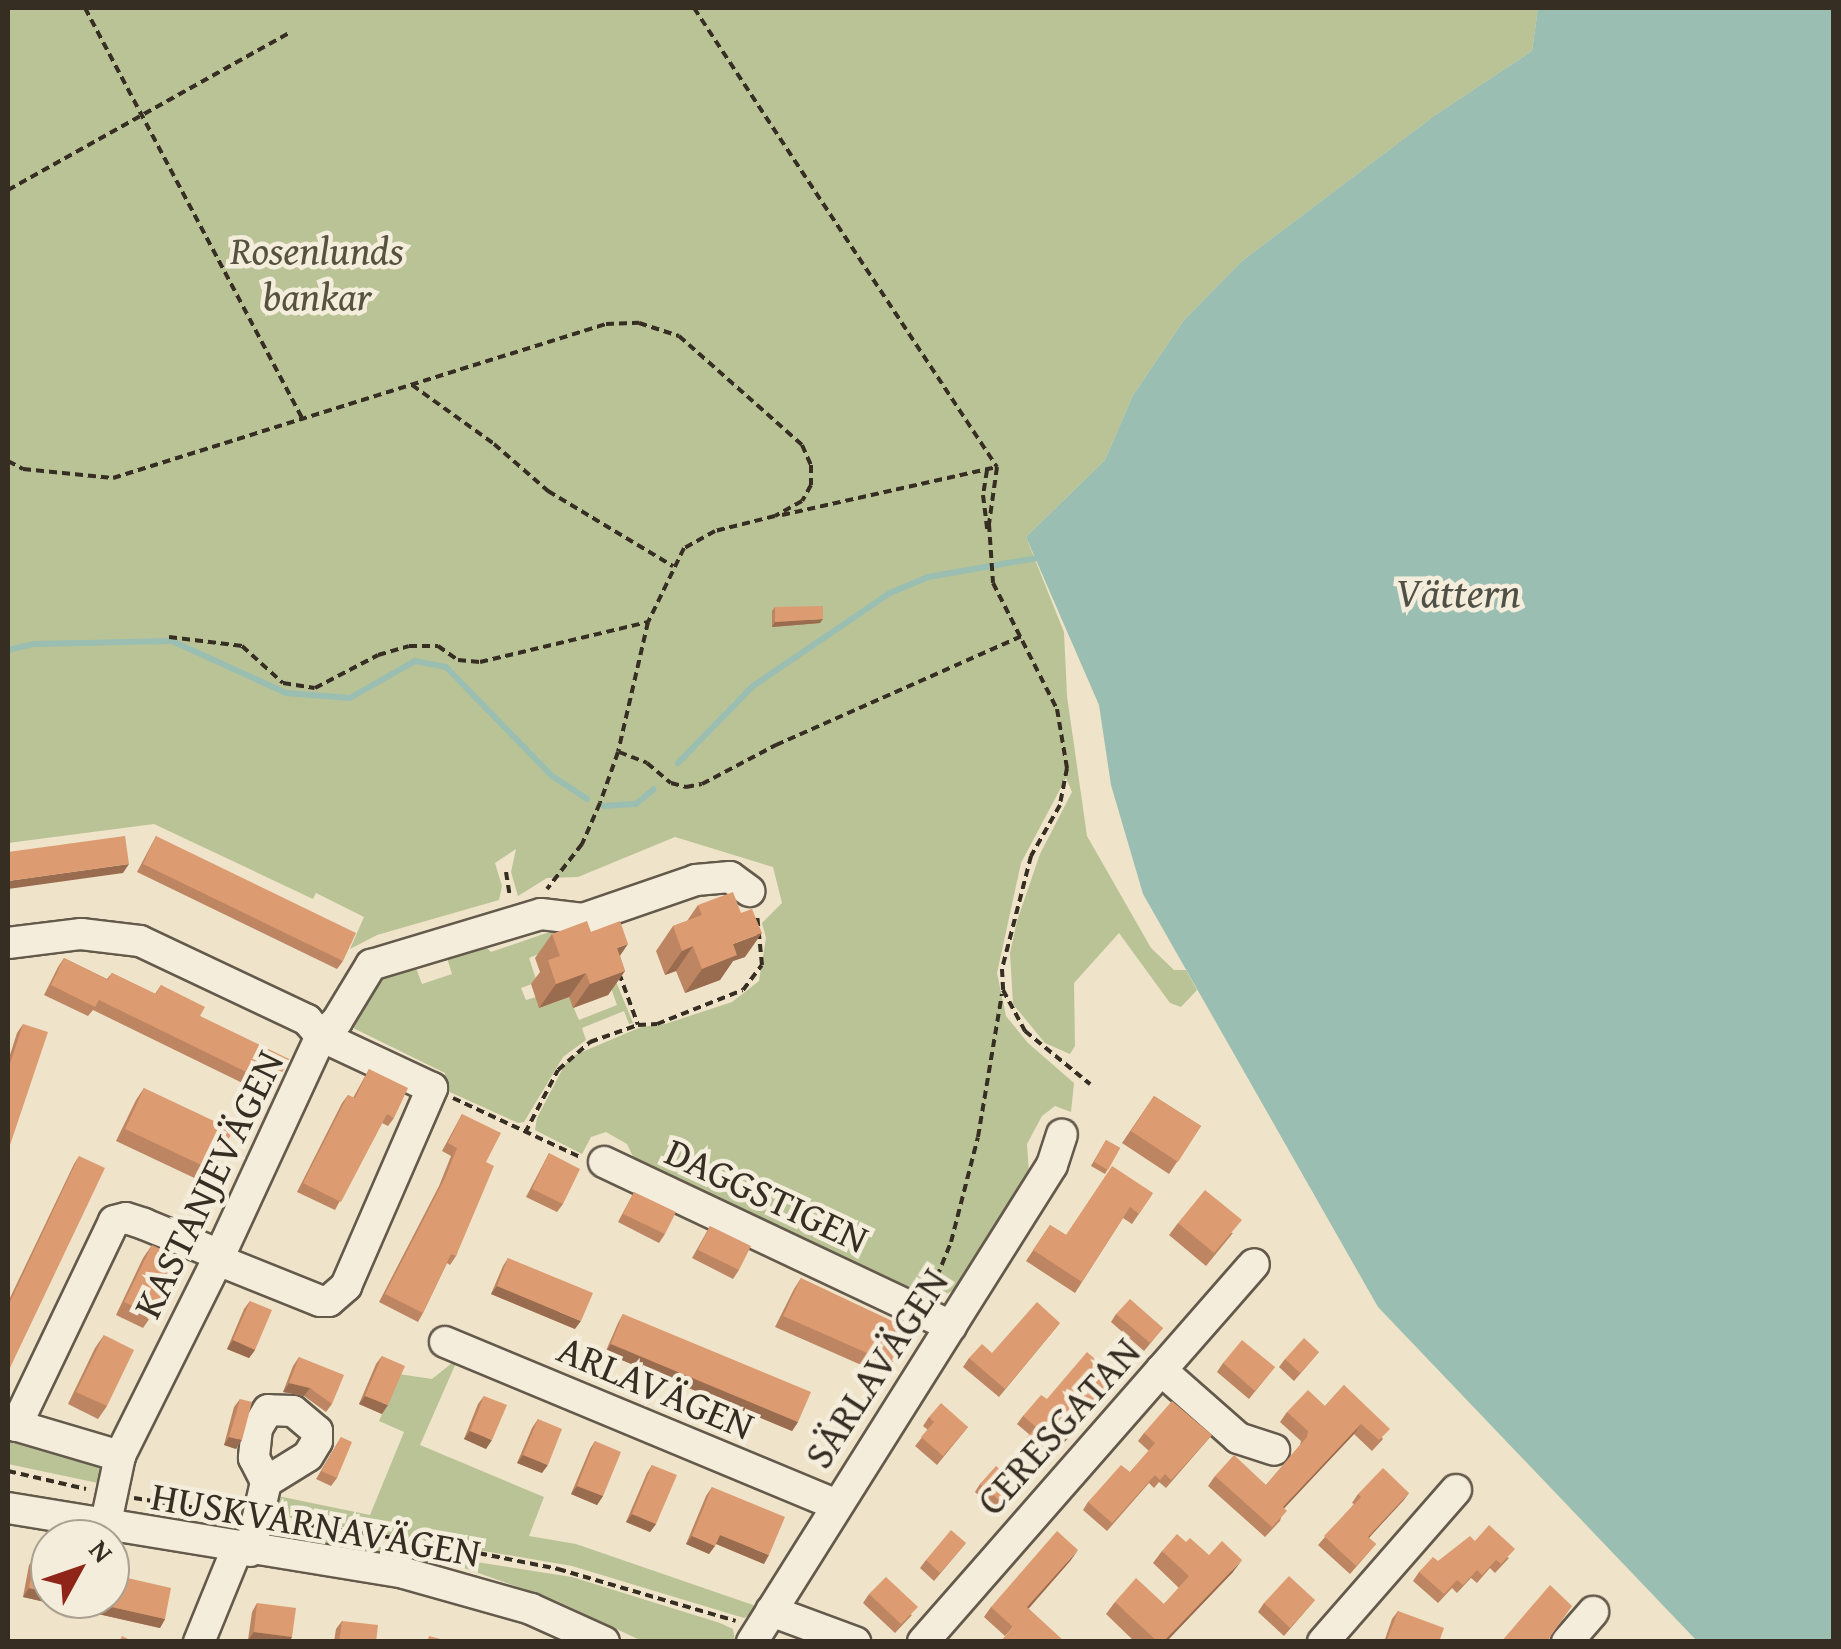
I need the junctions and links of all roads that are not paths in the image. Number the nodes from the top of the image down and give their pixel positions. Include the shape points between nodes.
1 (749, 891) road end
2 (8, 943) edge
3 (321, 1036) junction
4 (1062, 1135) dead end
5 (604, 1162) road end
6 (219, 1258) junction
7 (1254, 1264) dead end
8 (951, 1326) junction
9 (445, 1342) dead end
10 (1161, 1370) junction
11 (12, 1425) edge
12 (1274, 1450) dead end
13 (120, 1456) junction
14 (266, 1482) dead end
15 (1456, 1490) dead end
16 (836, 1505) junction
17 (8, 1508) edge
18 (64, 1519) edge
19 (106, 1519) edge
20 (130, 1531) edge
21 (244, 1550) junction
22 (1593, 1612) dead end
23 (761, 1627) edge
24 (199, 1642) edge
25 (604, 1642) edge
26 (855, 1642) edge
27 (923, 1642) edge
28 (1323, 1642) edge
29 (1566, 1642) edge

1 - 3 street via 730,877 696,880 583,919 541,914 371,965
2 - 3 street, KASTANJEVÄGEN via 80,934 140,941 307,1020
3 - 6 street, KASTANJEVÄGEN
3 - 6 street via 432,1088 339,1295 320,1302
4 - 8 street, SÄRLAVÄGEN via 1052,1166
5 - 8 street, DAGGSTIGEN
6 - 11 street via 144,1224 114,1221
6 - 13 street, KASTANJEVÄGEN
7 - 10 street, CERESGATAN
8 - 16 street, SÄRLAVÄGEN
9 - 16 street, ARLAVÄGEN
10 - 12 street via 1247,1445
10 - 27 street, CERESGATAN
11 - 13 street
13 - 19 street, KASTANJEVÄGEN
14 - 21 street
15 - 28 street
16 - 23 street, SÄRLAVÄGEN
17 - 18 street, HUSKVARNAVÄGEN
20 - 21 street, HUSKVARNAVÄGEN
21 - 24 street
21 - 25 street, HUSKVARNAVÄGEN via 465,1588
22 - 29 street
23 - 26 street

